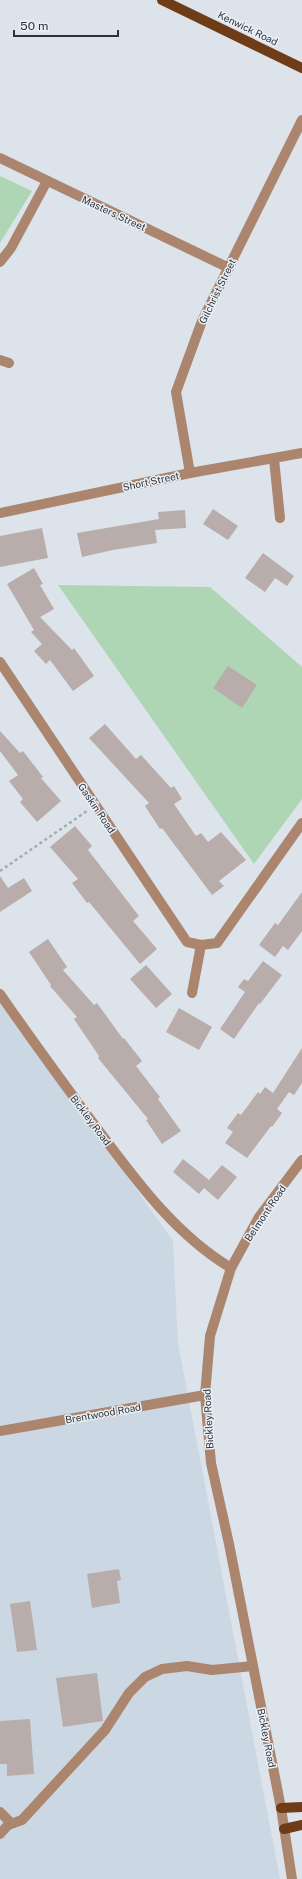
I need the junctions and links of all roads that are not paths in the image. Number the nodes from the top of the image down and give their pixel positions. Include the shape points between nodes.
1 (162, 0) edge
2 (302, 68) edge
3 (302, 120) edge
4 (0, 158) edge
5 (47, 181) junction
6 (0, 262) edge
7 (229, 268) junction
8 (302, 453) edge
9 (274, 459) junction
10 (190, 473) junction
11 (0, 513) edge
12 (280, 518) dead end
13 (0, 662) edge
14 (302, 823) edge
15 (201, 945) junction
16 (192, 993) dead end
17 (0, 994) edge
18 (302, 1160) edge
19 (231, 1268) junction
20 (205, 1395) junction
21 (0, 1431) edge
22 (253, 1666) junction
23 (302, 1807) edge
24 (280, 1808) junction
25 (5, 1818) edge
26 (302, 1825) edge
27 (284, 1829) junction
28 (0, 1834) edge
29 (292, 1879) edge

1 - 2 main road, Kenwick Road
3 - 7 street, Gilchrist Street
4 - 5 street, Masters Street
5 - 6 street via 11,248
5 - 7 street, Masters Street
7 - 10 street, Gilchrist Street via 202,320 176,392
8 - 9 street, Short Street
9 - 10 street, Short Street
9 - 12 street
10 - 11 street, Short Street
13 - 15 street, Gaskin Road via 187,942
14 - 15 street via 217,943
15 - 16 street
17 - 19 street, Bickley Road via 140,1185 190,1238
18 - 19 street, Belmont Road via 259,1217
19 - 20 street, Bickley Road via 210,1336
20 - 21 street, Brentwood Road
20 - 22 street, Bickley Road via 211,1463
22 - 24 street, Bickley Road
22 - 25 street via 212,1670 186,1666 162,1669 145,1677 129,1693 105,1730 22,1820
23 - 24 main road
24 - 27 street, Bickley Road
25 - 28 street
26 - 27 main road
27 - 29 street, Bickley Road

